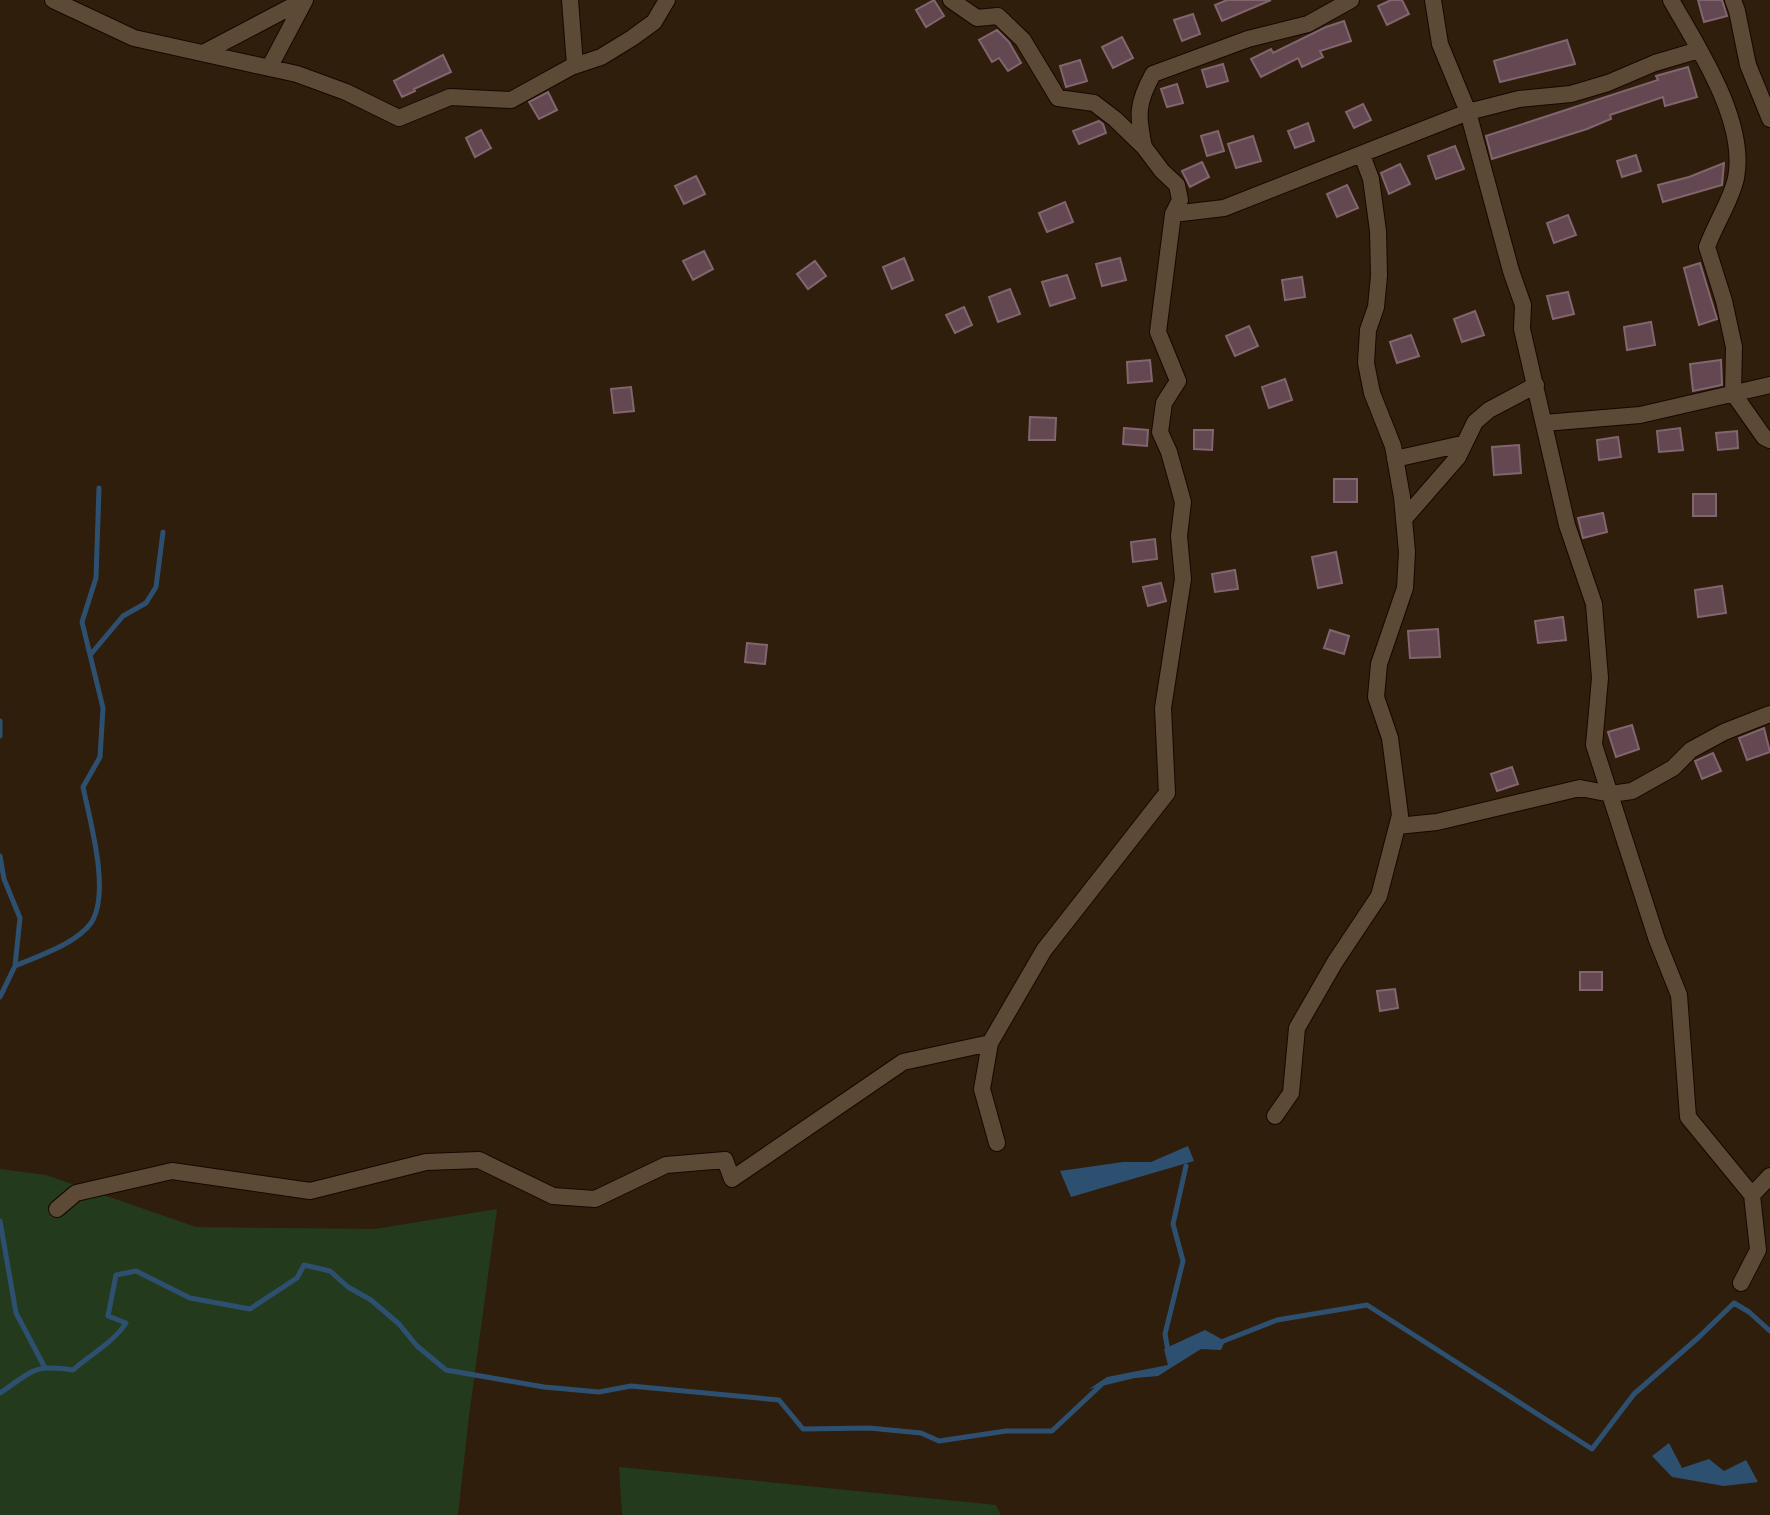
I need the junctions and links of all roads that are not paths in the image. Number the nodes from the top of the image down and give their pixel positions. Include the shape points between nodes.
1 (53, 0) edge
2 (305, 0) edge
3 (570, 0) edge
4 (667, 0) edge
5 (951, 0) edge
6 (1351, 0) edge
7 (1433, 0) edge
8 (1671, 0) edge
9 (1733, 0) edge
10 (1699, 50) junction
11 (203, 53) junction
12 (575, 65) junction
13 (269, 68) junction
14 (1468, 112) junction
15 (1770, 119) edge
16 (1144, 147) junction
17 (1362, 155) junction
18 (1173, 214) junction
19 (1536, 385) junction
20 (1770, 385) edge
21 (1733, 393) junction
22 (1544, 423) junction
23 (1770, 440) edge
24 (1462, 444) junction
25 (1395, 459) junction
26 (1404, 519) junction
27 (1770, 714) edge
28 (1611, 794) junction
29 (1397, 826) junction
30 (990, 1043) junction
31 (1275, 1116) dead end
32 (997, 1143) dead end
33 (1770, 1176) edge
34 (1752, 1195) junction
35 (57, 1209) dead end
36 (1741, 1283) dead end

1 - 11 street via 134,38
2 - 11 street
2 - 13 street
3 - 12 street
4 - 12 street via 654,22 632,38
5 - 16 street via 977,18 998,16 1023,40 1058,98 1094,103
6 - 16 street via 1308,24 1248,39 1153,74 1141,96 1138,120
7 - 14 street via 1440,44
8 - 10 street
9 - 15 street via 1748,65
10 - 14 street via 1571,94 1519,99
10 - 21 street via 1723,94 1738,150 1736,180 1707,247 1734,347
11 - 13 street
12 - 13 street via 511,100 450,97 399,118 346,92
14 - 17 street
14 - 19 street via 1523,305 1522,329
16 - 18 street via 1177,185 1180,200
17 - 18 street via 1224,208
17 - 25 street via 1371,179 1379,276 1366,363
18 - 30 street via 1158,332 1178,381 1164,403 1160,432 1183,502 1183,579 1163,708 1167,793 1044,950
19 - 22 street
19 - 24 street via 1489,410
20 - 21 street
21 - 22 street via 1640,415
21 - 23 street
22 - 28 street via 1567,525 1594,604 1600,678 1594,745
24 - 25 street
24 - 26 street via 1458,457
25 - 26 street
26 - 29 street via 1405,588 1379,664 1376,697 1390,738
27 - 28 street via 1691,750 1673,768 1632,791
28 - 29 street via 1580,788 1437,822
28 - 34 street via 1679,995 1688,1117
29 - 31 street via 1379,896 1297,1028 1291,1093
30 - 32 street via 982,1089
30 - 35 street via 903,1062 732,1179 725,1160 666,1165 595,1199 553,1196 479,1160 426,1162 310,1191 172,1171 76,1193
33 - 34 street
34 - 36 street via 1758,1250

